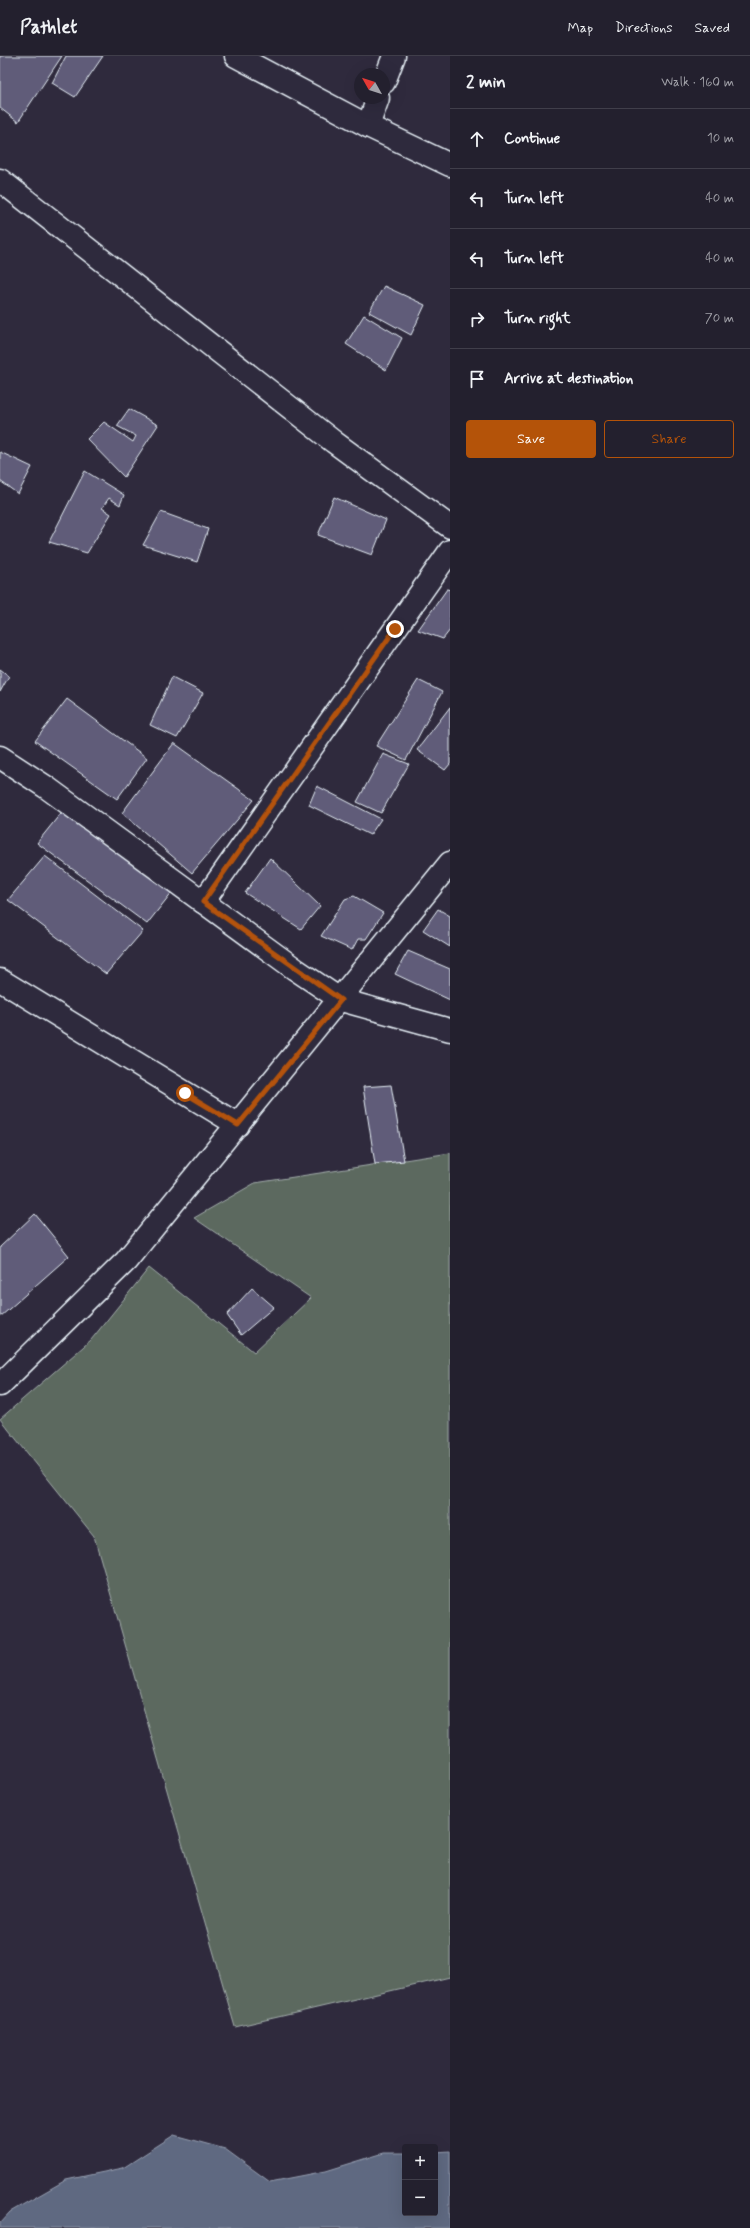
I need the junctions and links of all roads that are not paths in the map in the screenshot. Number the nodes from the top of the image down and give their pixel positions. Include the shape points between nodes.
1 (236, 56) edge
2 (394, 56) edge
3 (389, 68) edge
4 (376, 104) edge
5 (368, 126) junction
6 (450, 165) edge
7 (0, 180) edge
8 (450, 526) edge
9 (450, 551) edge
10 (0, 756) edge
11 (450, 863) edge
12 (203, 902) junction
13 (0, 980) edge
14 (341, 1000) junction
15 (450, 1030) edge
16 (238, 1125) junction
17 (0, 1384) edge

1 - 5 street
2 - 3 street
4 - 5 street
5 - 6 street
7 - 8 street via 334,442
9 - 12 street
10 - 12 street
11 - 14 street
12 - 14 street
13 - 16 street
14 - 15 street
14 - 16 street
16 - 17 street via 126,1260

